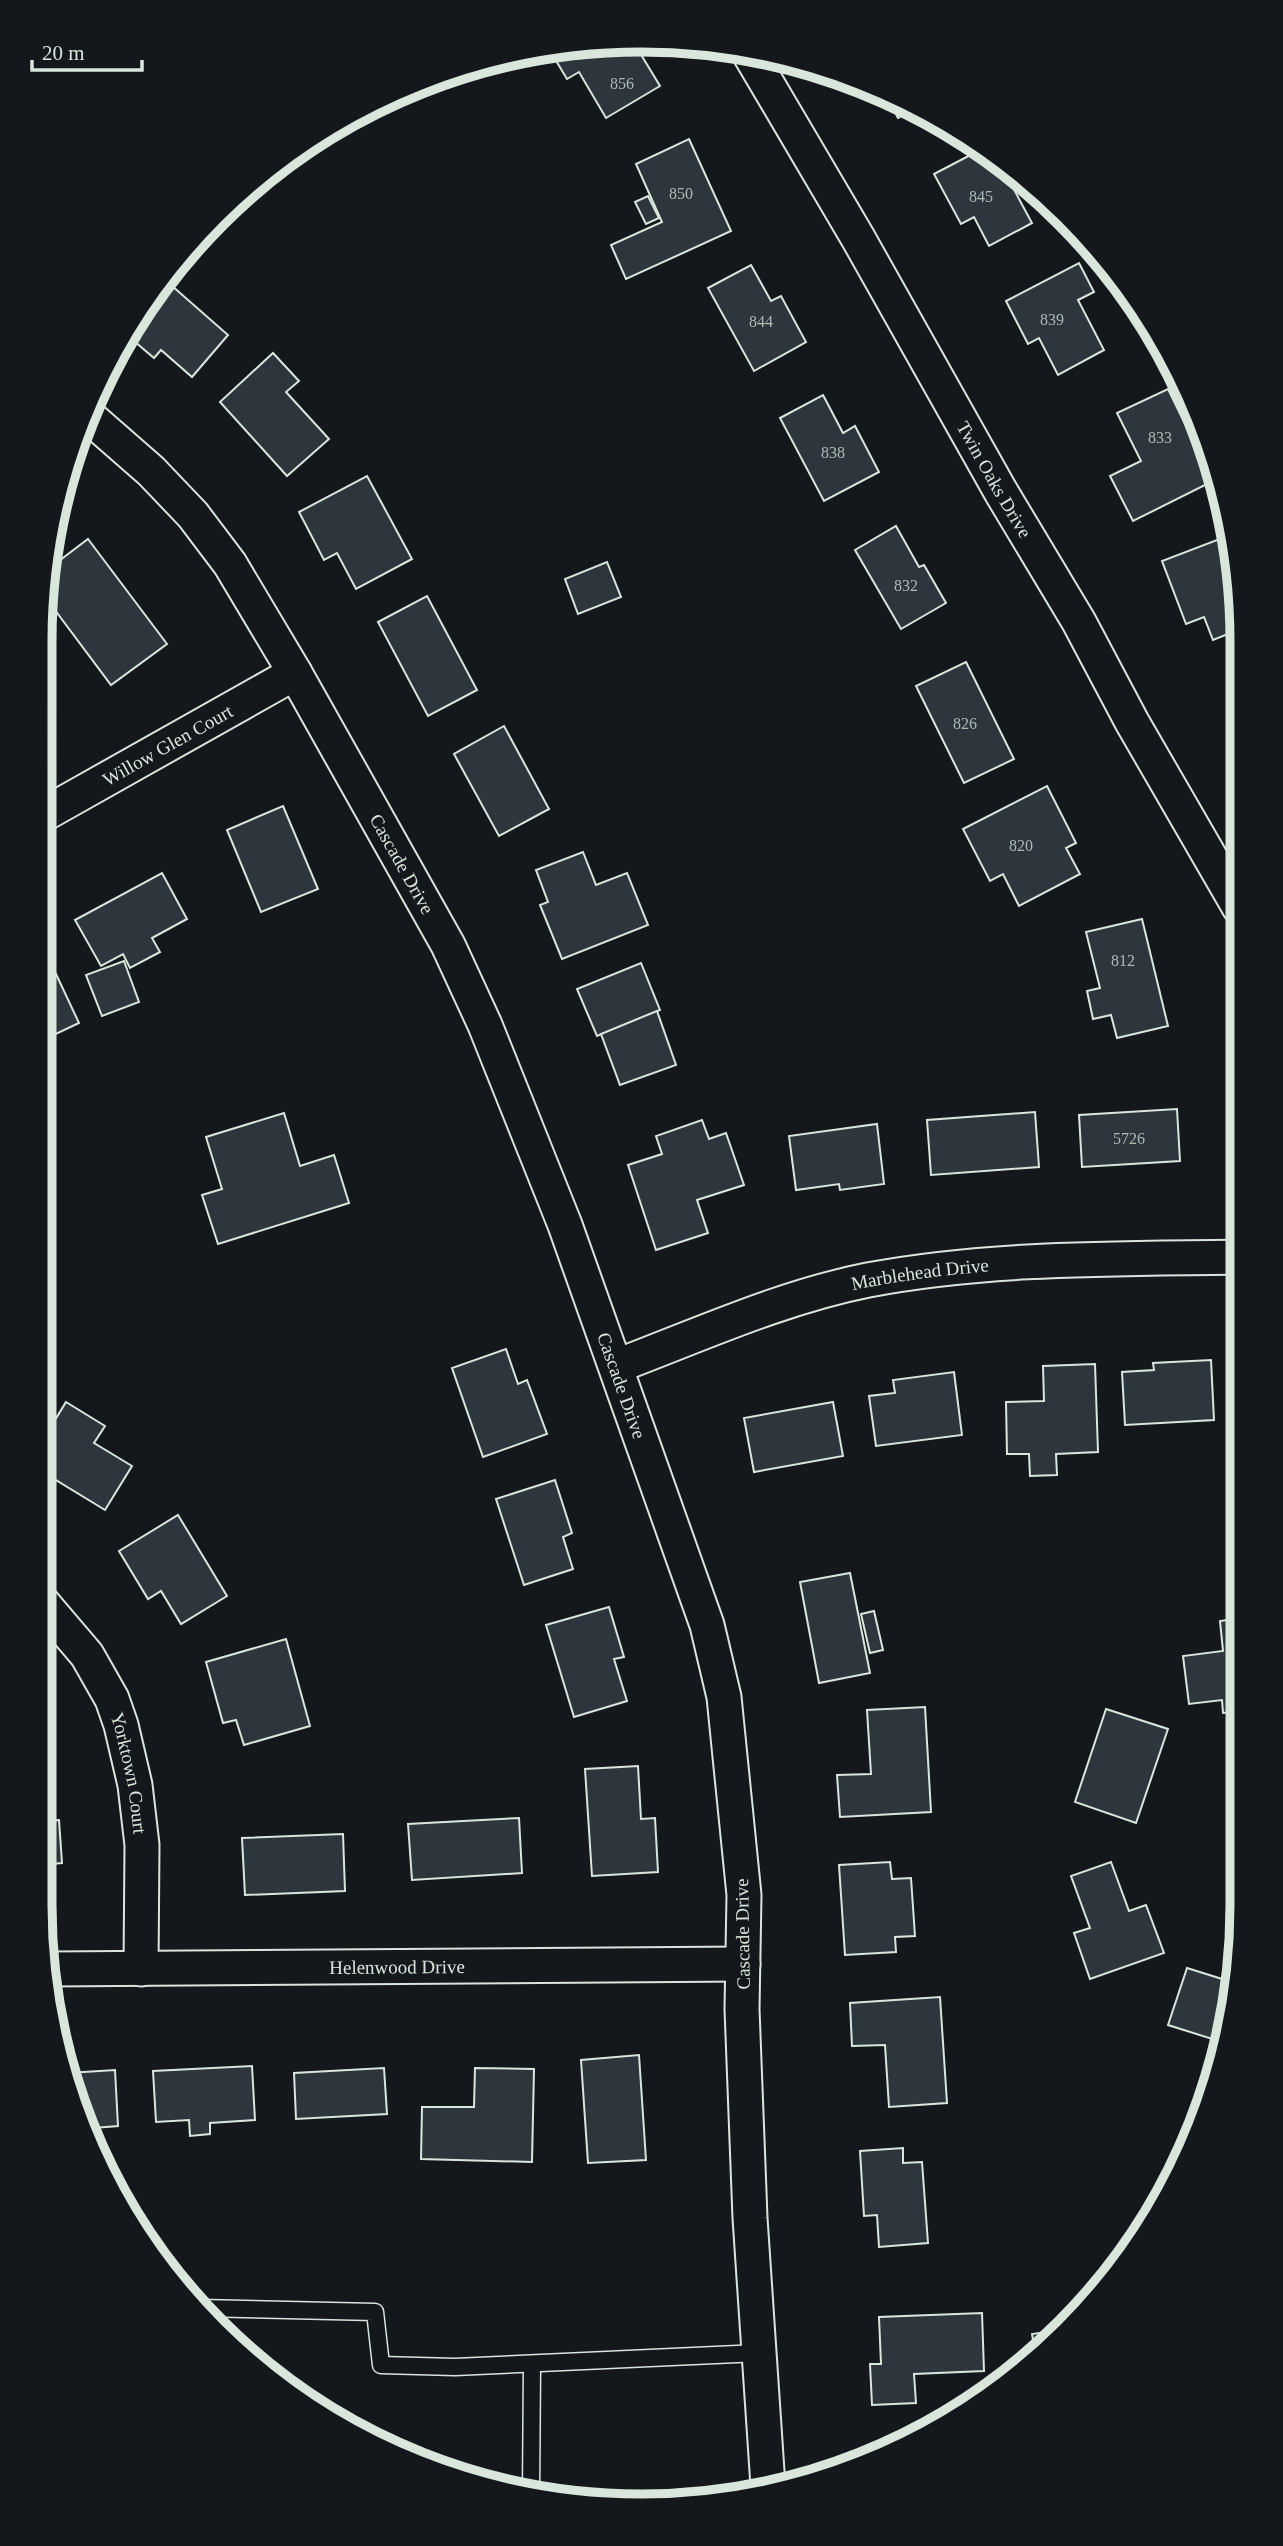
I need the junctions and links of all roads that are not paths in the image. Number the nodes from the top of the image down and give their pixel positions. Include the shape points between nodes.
1 (755, 64) edge
2 (95, 421) edge
3 (295, 673) junction
4 (52, 811) edge
5 (1230, 893) edge
6 (1230, 1257) edge
7 (617, 1366) junction
8 (52, 1614) edge
9 (743, 1964) junction
10 (57, 1969) edge
11 (141, 1969) junction
12 (213, 2308) edge
13 (759, 2353) junction
14 (532, 2364) junction
15 (768, 2479) edge
16 (531, 2483) edge

1 - 5 street, Twin Oaks Drive via 1079,622
2 - 3 street, Cascade Drive via 193,515 230,564
3 - 4 street, Willow Glen Court
3 - 7 street, Cascade Drive via 448,945 485,1025
6 - 7 street, Marblehead Drive via 1041,1261 940,1268 866,1280 793,1300
7 - 9 street, Cascade Drive via 707,1625 724,1697 744,1895
8 - 11 street, Yorktown Court via 86,1655 113,1699 121,1725 142,1845
9 - 11 street, Helenwood Drive
9 - 13 street, Cascade Drive
10 - 11 street, Helenwood Drive
12 - 14 lane via 375,2312 381,2365
13 - 14 lane
13 - 15 street, Cascade Drive
14 - 16 lane

